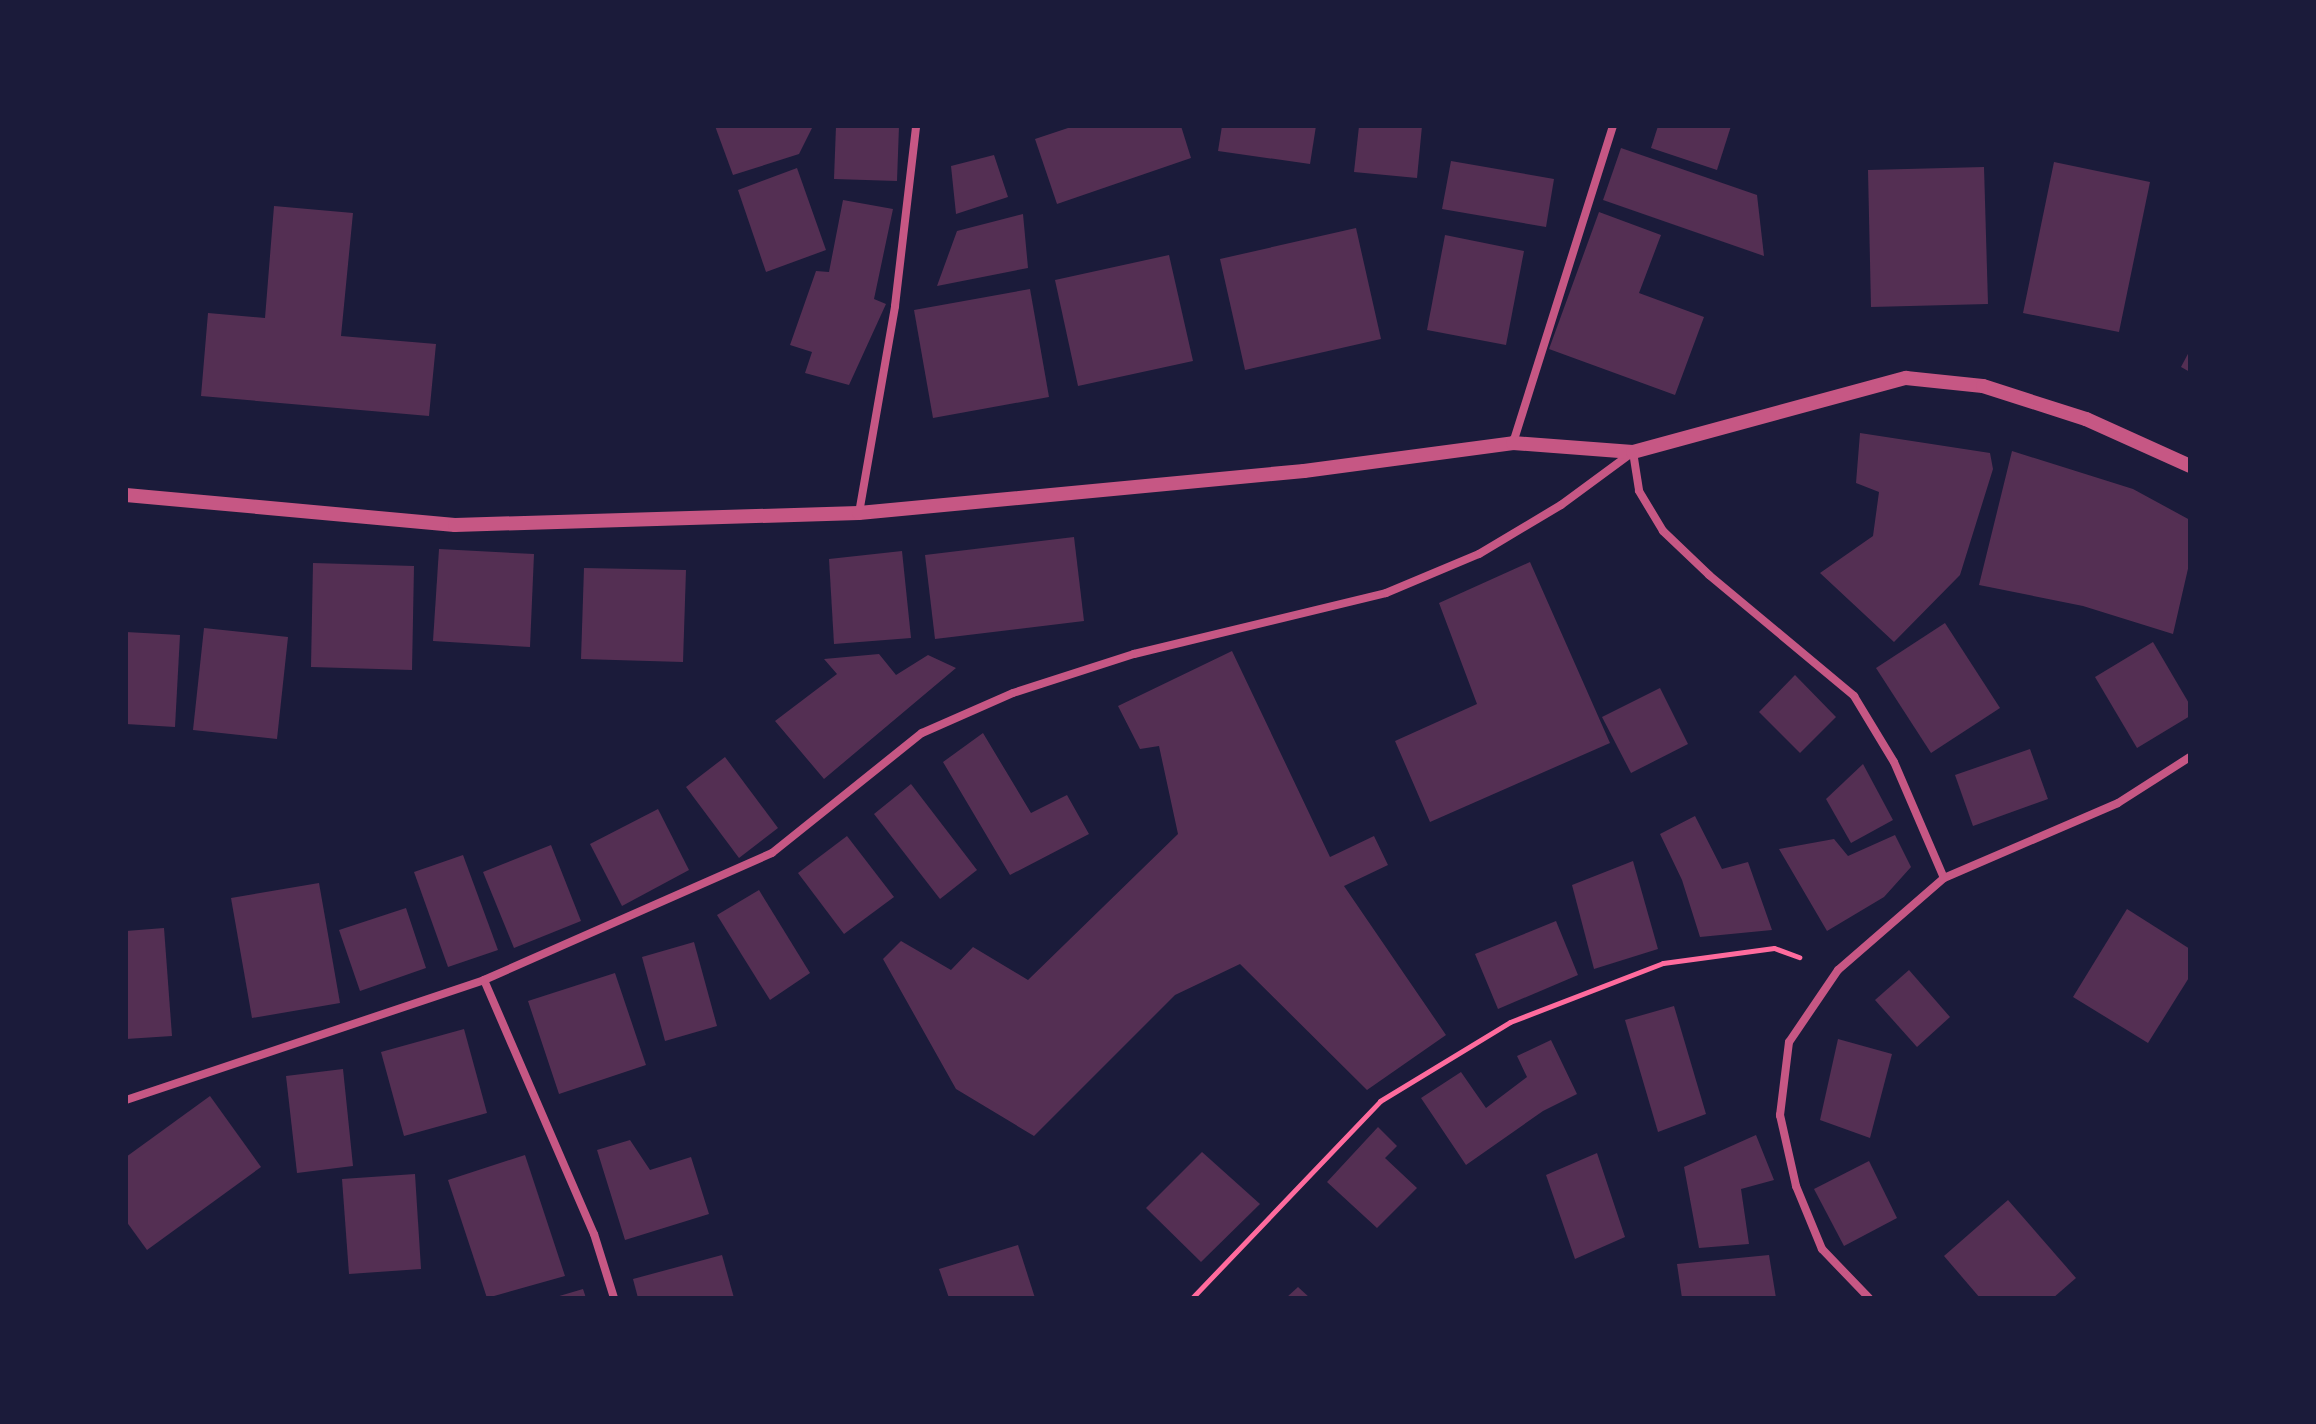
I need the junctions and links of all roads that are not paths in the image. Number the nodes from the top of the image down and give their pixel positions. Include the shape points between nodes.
1 (916, 126) edge
2 (1613, 126) edge
3 (1513, 443) junction
4 (1633, 452) junction
5 (2190, 466) edge
6 (126, 495) edge
7 (859, 513) junction
8 (2190, 757) edge
9 (1944, 878) junction
10 (484, 980) junction
11 (126, 1100) edge
12 (614, 1298) edge
13 (1869, 1298) edge

1 - 7 street via 895,306
2 - 3 street
3 - 4 street
3 - 7 street via 1304,471
4 - 5 street via 1906,378 1983,386 2086,419
4 - 9 street via 1639,491 1663,531 1854,696 1894,762
4 - 10 street via 1561,505 1479,554 1386,593 1134,654 1013,693 922,733 772,853
6 - 7 street via 455,525
8 - 9 street via 2118,803
9 - 13 street via 1838,970 1789,1042 1780,1115 1796,1186 1822,1249
10 - 11 street
10 - 12 street via 594,1234

